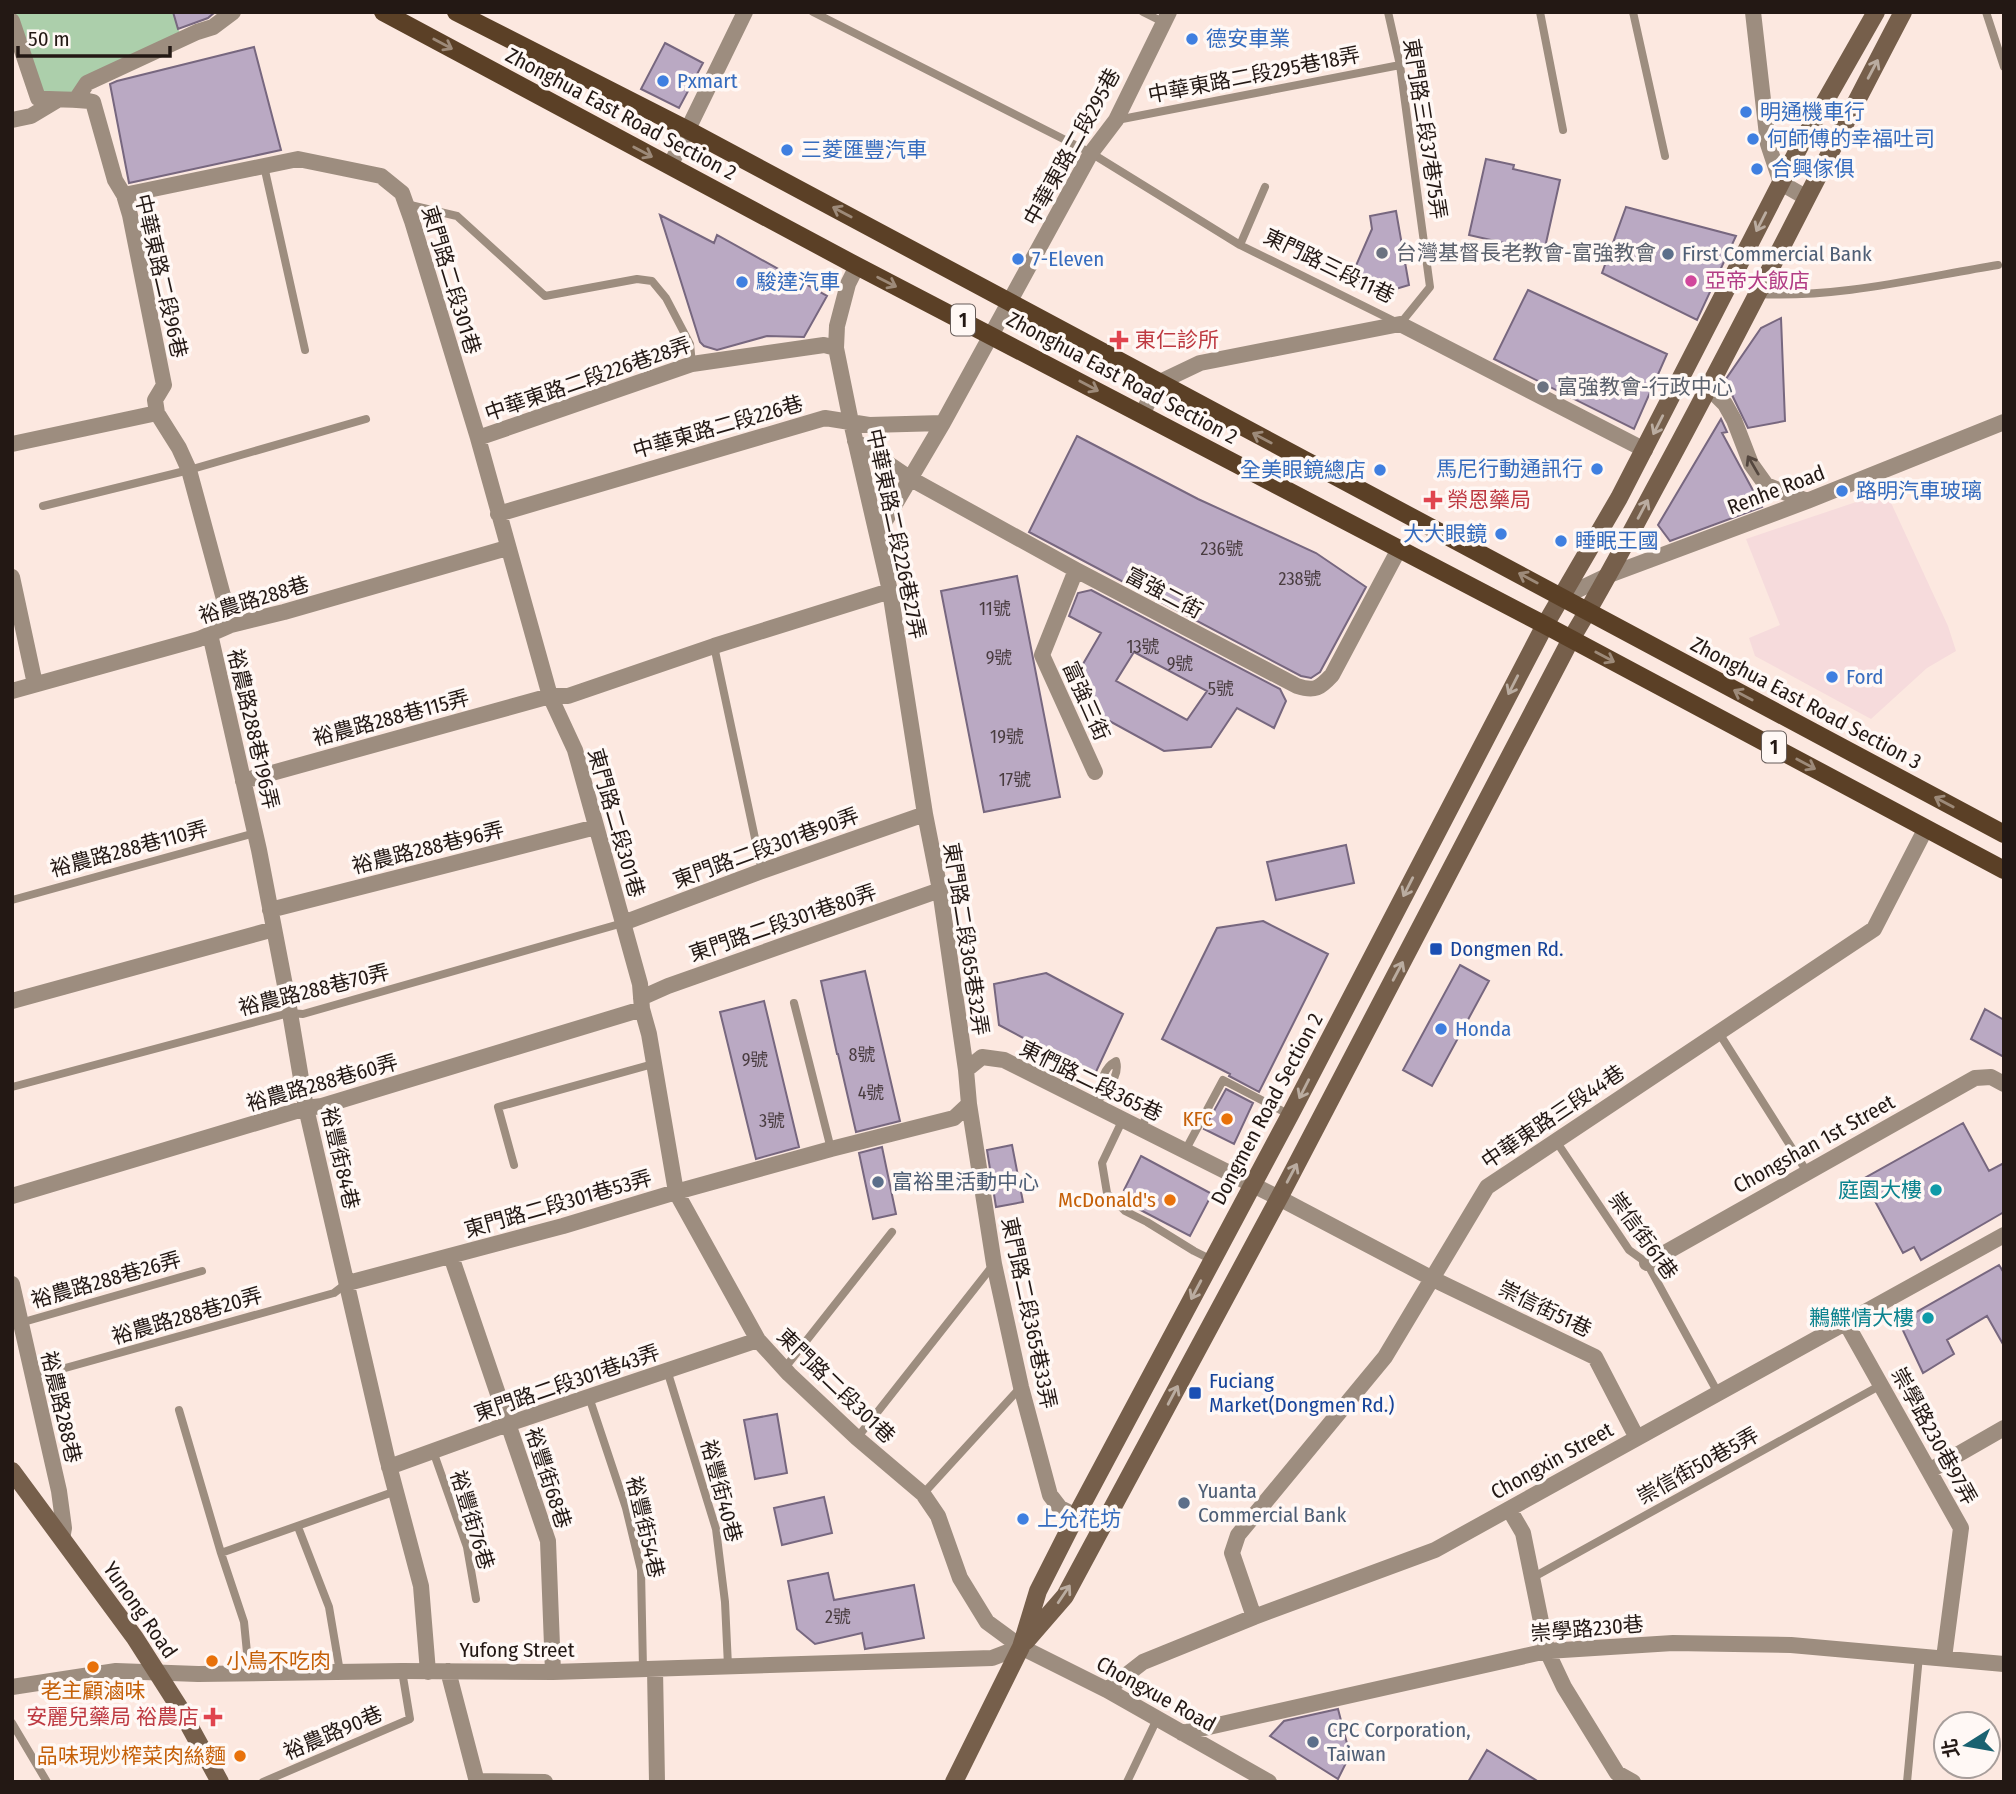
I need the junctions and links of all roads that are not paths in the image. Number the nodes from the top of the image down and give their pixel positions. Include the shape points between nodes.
1 (233, 12) edge
2 (383, 12) edge
3 (456, 12) edge
4 (745, 12) edge
5 (813, 12) edge
6 (1143, 12) edge
7 (1388, 12) edge
8 (1540, 12) edge
9 (1633, 12) edge
10 (1754, 12) edge
11 (1876, 12) edge
12 (1903, 12) edge
13 (1986, 12) edge
14 (1166, 17) edge
15 (13, 24) edge
16 (1400, 65) junction
17 (2004, 67) edge
18 (77, 98) junction
19 (56, 101) junction
20 (12, 120) edge
21 (1116, 120) junction
22 (688, 130) junction
23 (1563, 130) dead end
24 (1091, 153) junction
25 (1665, 156) dead end
26 (264, 166) junction
27 (670, 166) junction
28 (1781, 183) junction
29 (1265, 187) dead end
30 (124, 195) junction
31 (1807, 198) junction
32 (406, 204) junction
33 (1240, 245) junction
34 (1997, 265) dead end
35 (857, 266) junction
36 (1758, 294) junction
37 (1011, 302) junction
38 (1400, 324) junction
39 (990, 335) junction
40 (836, 348) junction
41 (305, 350) dead end
42 (692, 364) junction
43 (1158, 383) junction
44 (1709, 388) junction
45 (157, 414) junction
46 (1142, 414) junction
47 (366, 419) dead end
48 (851, 422) junction
49 (2004, 422) edge
50 (943, 423) junction
51 (478, 438) junction
52 (855, 441) junction
53 (12, 443) edge
54 (1645, 450) junction
55 (189, 470) junction
56 (911, 478) junction
57 (1807, 501) junction
58 (43, 506) dead end
59 (498, 514) junction
60 (878, 533) junction
61 (507, 548) junction
62 (1399, 549) junction
63 (1076, 570) junction
64 (1609, 575) junction
65 (12, 577) edge
66 (890, 591) junction
67 (1563, 597) junction
68 (1587, 612) junction
69 (230, 625) junction
70 (1545, 625) junction
71 (210, 634) junction
72 (1571, 639) junction
73 (714, 646) junction
74 (35, 684) junction
75 (12, 691) edge
76 (550, 696) junction
77 (1095, 772) dead end
78 (243, 781) junction
79 (925, 814) junction
80 (596, 827) junction
81 (1926, 828) junction
82 (255, 833) junction
83 (2004, 834) edge
84 (2004, 870) edge
85 (762, 871) junction
86 (940, 890) junction
87 (12, 900) edge
88 (271, 910) junction
89 (623, 923) junction
90 (274, 929) junction
91 (12, 1001) edge
92 (794, 1003) dead end
93 (642, 1004) junction
94 (289, 1013) junction
95 (1718, 1032) junction
96 (653, 1064) junction
97 (966, 1070) junction
98 (2004, 1084) edge
99 (12, 1087) edge
100 (969, 1104) junction
101 (1153, 1104) dead end
102 (306, 1108) junction
103 (1290, 1115) junction
104 (1123, 1119) junction
105 (1141, 1128) junction
106 (1555, 1140) junction
107 (831, 1149) junction
108 (1185, 1151) junction
109 (514, 1165) dead end
110 (1807, 1172) junction
111 (1253, 1185) junction
112 (676, 1192) junction
113 (12, 1196) edge
114 (1279, 1198) junction
115 (892, 1232) dead end
116 (2004, 1235) edge
117 (450, 1256) junction
118 (1212, 1260) junction
119 (1647, 1263) junction
120 (994, 1264) junction
121 (202, 1271) dead end
122 (1433, 1279) junction
123 (348, 1283) junction
124 (12, 1284) edge
125 (20, 1323) junction
126 (1846, 1323) junction
127 (758, 1340) junction
128 (784, 1369) junction
129 (667, 1370) junction
130 (33, 1377) junction
131 (1881, 1385) junction
132 (1021, 1387) junction
133 (1718, 1393) junction
134 (589, 1397) junction
135 (179, 1410) dead end
136 (508, 1424) junction
137 (2003, 1430) edge
138 (858, 1438) junction
139 (1637, 1438) junction
140 (433, 1451) junction
141 (389, 1468) junction
142 (12, 1471) edge
143 (1929, 1471) junction
144 (396, 1491) junction
145 (923, 1494) junction
146 (1509, 1509) junction
147 (1076, 1516) junction
148 (298, 1527) junction
149 (62, 1539) junction
150 (221, 1553) junction
151 (1532, 1578) junction
152 (476, 1599) dead end
153 (1254, 1617) junction
154 (1021, 1647) junction
155 (1548, 1651) junction
156 (1919, 1656) junction
157 (1944, 1658) junction
158 (2004, 1664) edge
159 (728, 1666) junction
160 (649, 1669) junction
161 (401, 1671) junction
162 (448, 1671) junction
163 (157, 1672) junction
164 (249, 1672) junction
165 (340, 1672) junction
166 (429, 1672) junction
167 (553, 1672) junction
168 (12, 1687) edge
169 (1107, 1690) junction
170 (1157, 1719) junction
171 (12, 1723) edge
172 (1182, 1733) junction
173 (1615, 1777) edge
174 (477, 1781) edge
175 (47, 1782) edge
176 (220, 1782) edge
177 (263, 1782) edge
178 (545, 1782) edge
179 (657, 1782) edge
180 (954, 1782) edge
181 (1127, 1782) edge
182 (1269, 1782) edge
183 (1633, 1782) edge
184 (1907, 1782) edge

1 - 18 street via 214,27 87,83
2 -> 27 main road, Zhonghua East Road Section 2 / 1
3 - 22 main road, Zhonghua East Road Section 2 / 1
4 - 22 street
5 - 24 lane, 東門路三段11巷
6 - 14 lane
7 - 16 lane, 東門路三段37巷75弄
8 - 23 lane
9 - 25 lane
10 - 28 street via 1768,144
11 - 28 main road, Dongmen Road Section 2
31 -> 12 main road, Dongmen Road Section 2
13 - 17 lane
14 - 21 street, 中華東路二段295巷
15 - 19 street via 38,98
16 - 21 lane, 中華東路二段295巷18弄
16 - 38 lane, 東門路三段37巷75弄 via 1430,287
18 - 19 street
18 - 30 street, 中華東路二段96巷 via 93,102 115,180
19 - 20 street via 31,116
21 - 24 street, 中華東路二段295巷
22 - 27 street
37 -> 22 main road, Zhonghua East Road Section 2 / 1
24 - 33 lane, 東門路三段11巷
24 - 37 street, 中華東路二段295巷
26 - 30 street, 東門路二段301巷
26 - 32 street, 東門路二段301巷 via 298,159 381,176 402,193
26 - 41 lane
27 - 35 main road, Zhonghua East Road Section 2 / 1
28 - 31 street
28 -> 54 main road, Dongmen Road Section 2
29 - 33 lane, 東門路三段11巷
30 - 45 street, 中華東路二段96巷 via 164,385 155,400
31 - 36 main road, Dongmen Road Section 2
32 - 42 lane via 457,216 545,296 637,279 652,281 690,344
32 - 51 street, 東門路二段301巷
33 - 38 lane, 東門路三段11巷
34 - 36 lane via 1839,292
35 -> 39 main road, Zhonghua East Road Section 2 / 1
35 - 40 street, 中華東路二段226巷27弄 via 837,326
36 - 44 main road, Dongmen Road Section 2
37 - 39 street
37 - 43 main road, Zhonghua East Road Section 2 / 1
38 - 43 street, 東門路三段11巷 via 1200,363
38 - 54 street, 東門路三段11巷
39 -> 46 main road, Zhonghua East Road Section 2 / 1
39 - 50 street
40 - 42 street, 中華東路二段226巷28弄 via 824,345
40 - 48 street, 中華東路二段226巷27弄
42 - 51 street, 中華東路二段226巷28弄
43 - 46 street
67 -> 43 main road, Zhonghua East Road Section 2 / 1
57 -> 44 street via 1766,485 1751,464 1725,404
64 -> 44 main road, Dongmen Road Section 2
45 - 53 street
45 - 55 street
46 - 62 main road, Zhonghua East Road Section 2 / 1
47 - 55 lane
48 - 50 street, 中華東路二段226巷
48 - 52 street, 中華東路二段226巷27弄
48 - 59 street, 中華東路二段226巷 via 825,418
49 - 57 street, Renhe Road
50 - 56 street
51 - 59 street, 東門路二段301巷
52 - 56 street, 富強二街
52 - 60 street, 中華東路二段226巷27弄
54 - 67 main road, Dongmen Road Section 2
55 - 58 lane
55 - 69 street
56 - 60 street
56 - 63 street, 富強二街
57 - 64 street, Renhe Road
59 - 61 street, 東門路二段301巷
60 - 66 street, 中華東路二段226巷27弄
61 - 69 street, 裕農路288巷
61 - 76 street, 東門路二段301巷
62 - 63 street, 富強二街 via 1332,675 1322,686 1309,690
62 - 70 main road, Zhonghua East Road Section 2 / 1
63 - 77 street, 富強三街 via 1042,655
64 - 67 street, Renhe Road
64 - 68 main road, Dongmen Road Section 2
65 - 74 street
66 - 73 street, 裕農路288巷115弄
66 - 79 street, 中華東路二段226巷27弄
67 - 68 main road, Zhonghua East Road Section 2 / 1
67 - 70 main road, Dongmen Road Section 2
68 - 72 main road, Dongmen Road Section 2
83 -> 68 main road, Zhonghua East Road Section 3 / 1
69 - 71 street, 裕農路288巷
70 - 72 main road, 1
70 -> 103 main road, Dongmen Road Section 2
71 - 74 street, 裕農路288巷
71 - 78 street, 裕農路288巷196弄
72 -> 81 main road, 1
114 -> 72 main road, Dongmen Road Section 2
73 - 76 street, 裕農路288巷115弄 via 568,696
73 - 85 lane
74 - 75 street, 裕農路288巷
76 - 78 street, 裕農路288巷115弄
76 - 80 street, 東門路二段301巷 via 575,750
78 - 82 street, 裕農路288巷196弄
79 - 85 street, 東門路二段301巷90弄
79 - 86 street, 東門路二段365巷32弄
80 - 88 street, 裕農路288巷96弄
80 - 89 street, 東門路二段301巷
81 - 84 main road, 1
81 - 95 street, 中華東路三段44巷 via 1874,929
82 - 87 lane, 裕農路288巷110弄
82 - 88 street, 裕豐街84巷
85 - 89 street, 東門路二段301巷90弄
86 - 93 street, 東門路二段301巷80弄 via 668,986
86 - 97 street, 東門路二段365巷32弄
88 - 90 street, 裕豐街84巷
89 - 93 street, 東門路二段301巷
89 - 94 lane, 裕農路288巷70弄 via 303,1014
90 - 91 street
90 - 94 street, 裕豐街84巷
92 - 107 lane
93 - 96 street, 東門路二段301巷
93 - 102 street, 裕農路288巷60弄 via 334,1103
94 - 99 lane, 裕農路288巷70弄
94 - 102 street, 裕豐街84巷
95 - 106 street, 中華東路三段44巷
95 - 110 lane
96 - 109 lane via 498,1107
96 - 112 street, 東門路二段301巷
97 - 100 street
97 - 104 street, 東們路二段365巷 via 982,1057 1004,1060 1098,1100
98 - 110 street, Chongshan 1st Street via 1991,1077 1975,1078
100 - 107 street via 954,1118
100 - 120 street, 東門路二段365巷33弄
101 - 105 lane
102 - 113 street, 裕農路288巷60弄
102 - 123 street, 裕豐街84巷
103 - 108 lane via 1223,1080
103 - 111 main road, Dongmen Road Section 2
104 - 105 street, 東們路二段365巷
104 - 118 lane via 1102,1163 1107,1193 1125,1211
105 - 108 street, 東們路二段365巷
106 - 119 lane, 崇信街61巷 via 1629,1250
106 - 122 street, 中華東路三段44巷 via 1487,1186
107 - 112 street
108 - 111 street, 東們路二段365巷
110 - 119 street, Chongshan 1st Street
111 - 114 street, 東們路二段365巷
111 - 118 main road, Dongmen Road Section 2
112 - 117 street, 東門路二段301巷53弄
112 - 127 street, 東門路二段301巷
114 - 122 street, 崇信街51巷
154 -> 114 main road, Dongmen Road Section 2 via 1065,1596
115 - 128 lane
116 - 126 street, Chongxin Street
117 - 123 street, 東門路二段301巷53弄
117 - 136 street, 東門路二段301巷53弄
118 -> 147 main road, Dongmen Road Section 2
119 - 133 lane, 崇信街61巷
120 - 132 street, 東門路二段365巷33弄
120 - 138 lane
121 - 125 lane, 裕農路288巷26弄
122 - 139 street, 崇信街51巷 via 1595,1357
122 - 153 street, 中華東路三段44巷 via 1385,1357 1238,1535 1232,1553
123 - 130 lane, 裕農路288巷20弄 via 334,1293
123 - 141 street, 裕豐街84巷
124 - 125 street, 裕農路288巷
125 - 130 street, 裕農路288巷
126 - 131 street, 崇學路230巷97弄
126 - 133 street, Chongxin Street
127 - 128 street, 東門路二段301巷
127 - 129 street, 東門路二段301巷43弄
128 - 138 street, 東門路二段301巷
129 - 134 street, 東門路二段301巷43弄
129 - 159 lane, 裕豐街40巷 via 716,1529
130 - 149 street, 裕農路288巷 via 59,1491
131 - 143 street, 崇學路230巷97弄
131 - 151 lane, 崇信街50巷5弄
132 - 145 lane
132 - 147 street, 東門路二段365巷33弄 via 1050,1495 1060,1508
133 - 139 street, Chongxin Street
134 - 136 street, 東門路二段301巷43弄
134 - 160 lane, 裕豐街54巷 via 641,1570
135 - 150 lane
136 - 140 street, 東門路二段301巷43弄
136 - 167 street, 裕豐街68巷 via 548,1541
137 - 143 street
138 - 145 street, 東門路二段301巷
139 - 146 street, Chongxin Street
140 - 141 street, 東門路二段301巷43弄
140 - 152 lane, 裕豐街76巷 via 467,1546
141 - 144 street, 裕豐街84巷
142 - 149 main road, Yunong Road
143 - 157 street, 崇學路230巷97弄 via 1961,1528
144 - 148 lane
144 - 166 street, 裕豐街84巷 via 421,1586
145 - 154 street, 東門路二段301巷 via 938,1516 960,1578 987,1622
146 - 151 street via 1523,1533
146 - 153 street, Chongxin Street via 1435,1550
147 - 154 main road, Dongmen Road Section 2 via 1038,1591
148 - 150 lane
148 - 165 lane via 329,1607
149 - 163 main road, Yunong Road
150 - 164 lane via 244,1622
151 - 155 street
153 - 169 street, Chongxin Street via 1143,1662
154 - 159 street, Yufong Street via 992,1658
154 - 169 street, Chongxue Road
154 - 180 main road, Dongmen Road Section 2
155 - 156 street, 崇學路230巷 via 1686,1643 1791,1645
155 - 172 street, 崇學路230巷
155 - 173 street
156 - 157 street, 崇學路230巷
156 - 184 lane
157 - 158 street, 崇學路230巷
159 - 160 street, Yufong Street
160 - 167 street, Yufong Street
160 - 179 street
161 - 165 street, Yufong Street
161 - 166 street, Yufong Street
161 - 177 lane, 裕農路90巷 via 410,1719
162 - 166 street, Yufong Street
162 - 167 street, Yufong Street
162 - 174 street
163 - 164 street, Yufong Street
163 - 168 street, Yufong Street via 116,1671
163 - 176 main road, Yunong Road
164 - 165 street, Yufong Street
169 - 170 street, Chongxue Road
170 - 172 street, Chongxue Road
170 - 181 lane
171 - 175 lane
172 - 182 street, Chongxue Road
173 - 183 street
174 - 178 street

